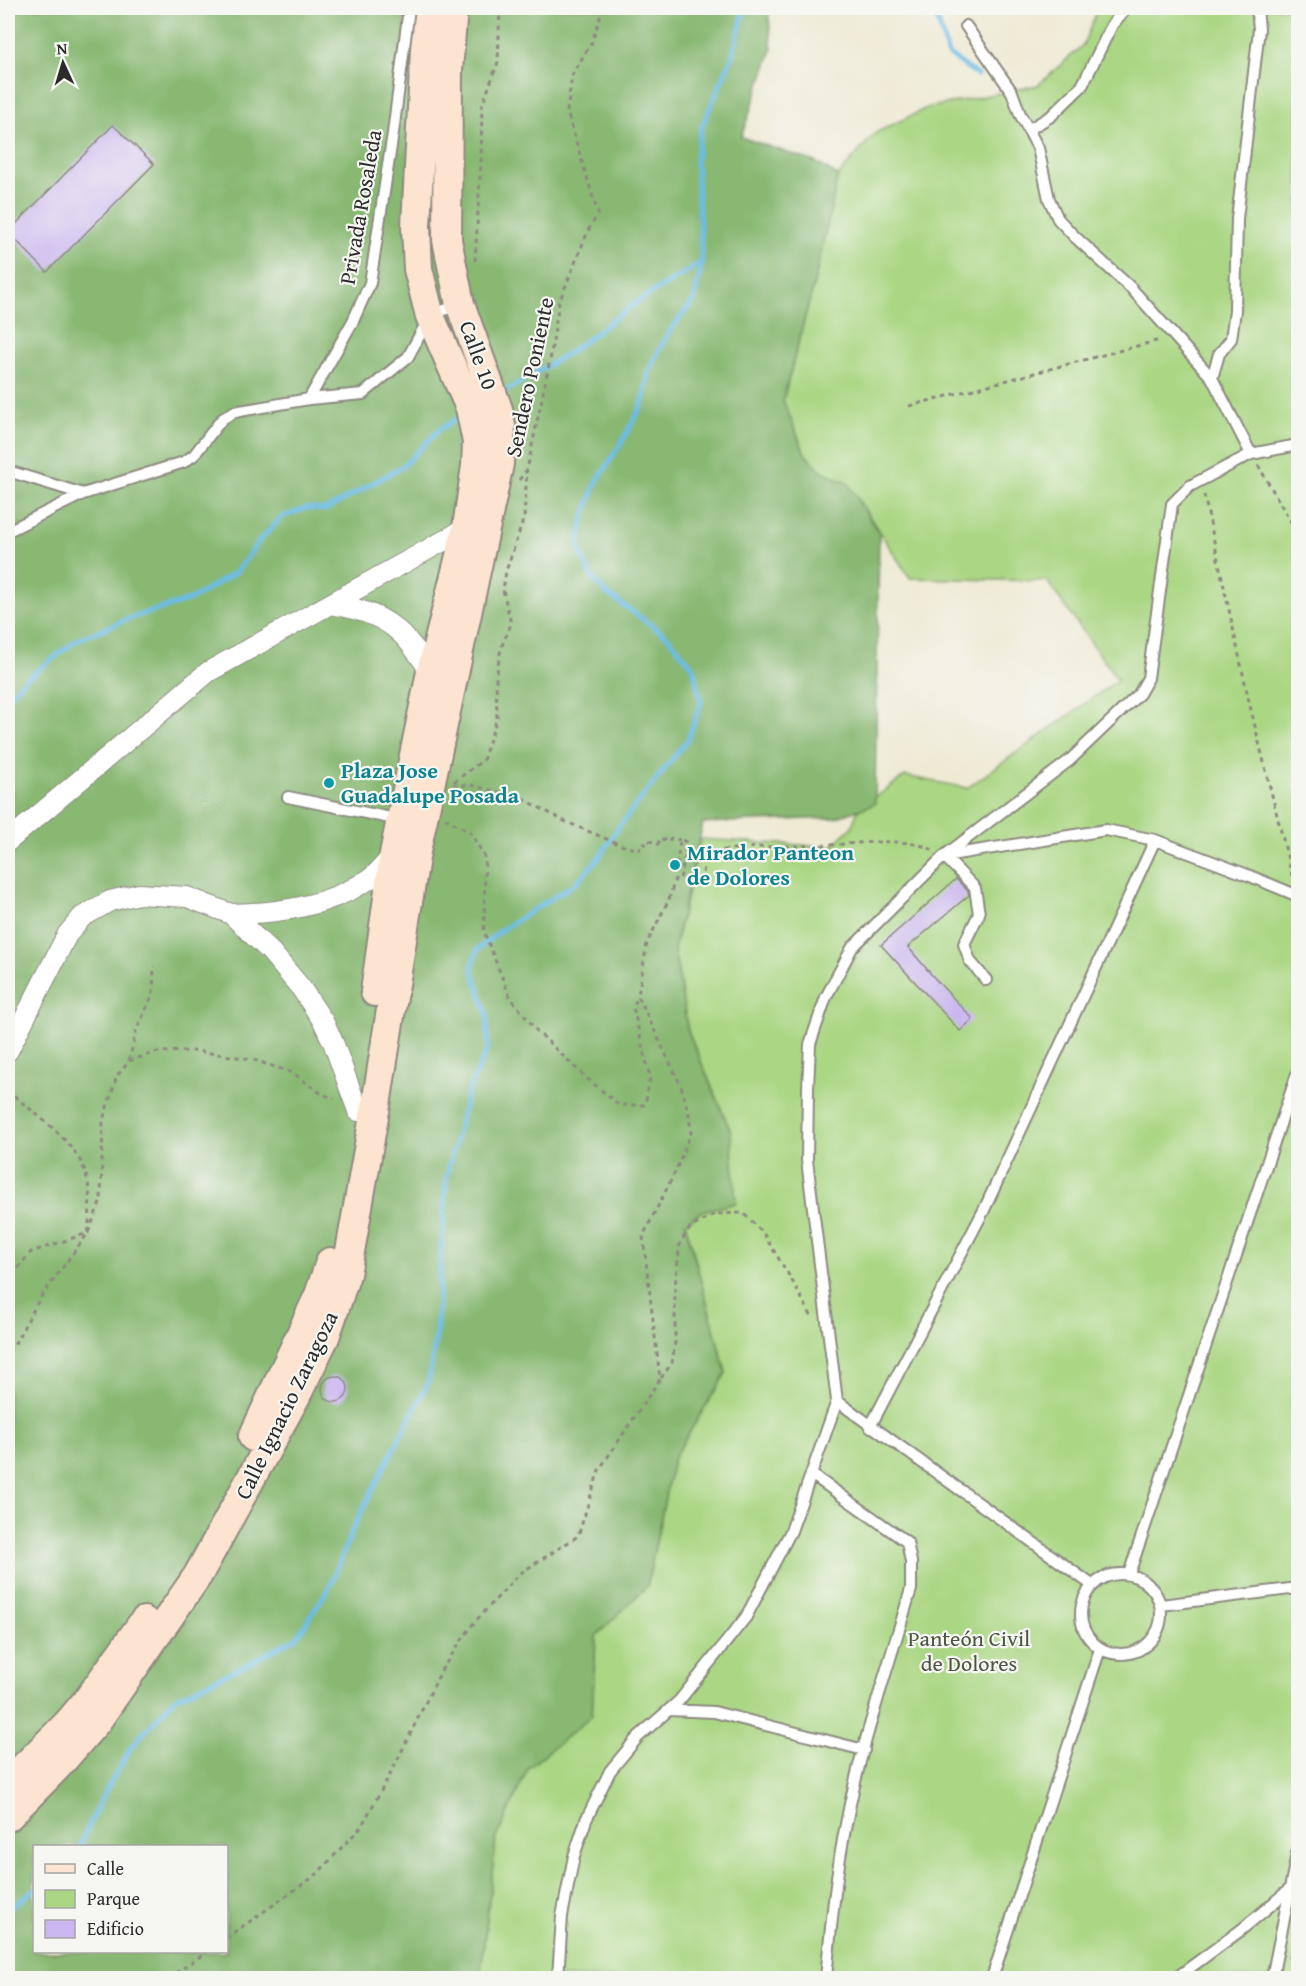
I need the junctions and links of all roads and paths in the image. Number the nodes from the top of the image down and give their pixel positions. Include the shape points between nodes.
1 (409, 8) edge
2 (430, 8) edge
3 (453, 8) edge
4 (500, 8) edge
5 (603, 8) edge
6 (1126, 8) edge
7 (1257, 8) edge
8 (966, 26) dead end
9 (1028, 129) junction
10 (474, 266) dead end
11 (460, 303) junction
12 (430, 316) junction
13 (1174, 336) junction
14 (1212, 378) junction
15 (309, 399) junction
16 (909, 405) dead end
17 (483, 407) junction
18 (1299, 445) edge
19 (1251, 454) junction
20 (527, 470) junction
21 (8, 471) edge
22 (1201, 481) junction
23 (83, 494) junction
24 (483, 516) junction
25 (8, 531) edge
26 (1299, 534) edge
27 (330, 604) junction
28 (431, 672) junction
29 (448, 698) junction
30 (288, 796) dead end
31 (426, 806) junction
32 (400, 820) junction
33 (680, 840) junction
34 (1155, 840) junction
35 (8, 841) edge
36 (405, 853) junction
37 (944, 856) junction
38 (1298, 896) edge
39 (231, 915) junction
40 (153, 966) dead end
41 (986, 980) dead end
42 (638, 996) junction
43 (8, 1051) edge
44 (129, 1061) junction
45 (1299, 1071) edge
46 (8, 1090) edge
47 (358, 1111) junction
48 (88, 1233) junction
49 (8, 1280) edge
50 (830, 1346) junction
51 (8, 1351) edge
52 (660, 1379) junction
53 (837, 1401) junction
54 (870, 1426) junction
55 (811, 1474) junction
56 (1129, 1574) junction
57 (1092, 1585) junction
58 (1299, 1588) edge
59 (1161, 1605) junction
60 (1100, 1649) junction
61 (669, 1710) junction
62 (864, 1750) junction
63 (8, 1783) edge
64 (8, 1817) edge
65 (1299, 1849) edge
66 (1290, 1889) junction
67 (228, 1937) edge
68 (206, 1953) edge
69 (168, 1978) edge
70 (558, 1978) edge
71 (826, 1978) edge
72 (992, 1978) edge
73 (1176, 1978) edge
74 (1272, 1978) edge

1 - 15 lane, Privada Rosaleda via 370,283
2 - 12 street, Calle 10 via 416,226 418,269
3 - 11 street, Calle 10 via 448,71 447,240
4 - 10 path via 498,62 482,106
5 - 20 path, Sendero Poniente via 592,42 572,75 567,112 598,214 559,302
6 - 9 lane via 1112,25 1082,86 1051,116
7 - 14 lane via 1259,29 1237,219 1235,311 1231,339 1219,354
8 - 9 lane via 1012,92
9 - 13 lane via 1038,148 1049,199 1058,219 1131,288
11 - 12 lane
11 - 17 street, Calle 10
12 - 15 lane via 408,357 363,394
12 - 17 street, Calle 10
13 - 14 lane
13 - 16 path
14 - 19 lane
15 - 23 lane via 234,412 222,419 184,462
17 - 24 street, Calle 10 via 501,425 501,445
18 - 19 lane
19 - 22 lane
19 - 26 path
20 - 24 path, Sendero Poniente via 505,498
20 - 33 path via 524,518 503,590 511,624 501,648 496,677 497,718 483,760 450,785 471,785 522,798 562,820 639,850 642,843 658,844 660,838 668,842 671,838
21 - 23 lane
22 - 37 lane via 1172,504 1148,678 1139,694 1071,760
22 - 38 path via 1250,706
23 - 25 lane
24 - 27 street
24 - 28 street, Calle 10
24 - 29 street, Calle 10
27 - 28 street via 381,617 405,638
27 - 35 street via 208,672
28 - 29 street
28 - 32 street, Calle Ignacio Zaragoza
29 - 31 street, Calle Ignacio Zaragoza
30 - 32 lane
31 - 36 street, Calle Ignacio Zaragoza
31 - 42 path via 471,833 485,858 484,932 510,997 536,1030 619,1105 645,1105 650,1077 633,1007
32 - 36 street, Calle Ignacio Zaragoza
33 - 37 path via 685,841 685,857 680,879 701,882 707,853 727,850 890,843 924,845
33 - 42 path via 675,879 647,943
34 - 37 lane via 1106,830
34 - 38 lane
34 - 54 lane via 984,1210
36 - 39 street, Calle Ignacio Zaragoza via 370,879 337,896 299,909
36 - 47 street, Calle Ignacio Zaragoza
36 - 64 street, Calle Ignacio Zaragoza via 376,1105 346,1274 325,1336 198,1575 102,1714
37 - 41 lane via 975,888 979,914 964,944 970,961
37 - 50 lane via 852,948 826,997 810,1044 807,1160
39 - 43 street, Calle Ignacio Zaragoza via 187,897 139,894 110,901 82,917 67,935
39 - 47 street, Calle Ignacio Zaragoza via 271,952 323,1021
40 - 44 path via 153,994 136,1031
42 - 52 path via 681,1086 691,1133 643,1236
44 - 47 path via 157,1052 196,1051 251,1059 293,1073 319,1092
44 - 48 path via 117,1076 103,1120 101,1200
45 - 56 lane
46 - 48 path via 68,1143 81,1161 91,1204
47 - 63 street, Calle Ignacio Zaragoza via 331,1257 319,1295 257,1431 173,1579 89,1698
48 - 49 path via 32,1252
48 - 51 path
50 - 52 path via 763,1233 743,1213 715,1214 690,1228 680,1243 672,1363
50 - 53 lane
52 - 67 path via 599,1470 578,1536 519,1574 473,1624 442,1669 361,1827 316,1875
53 - 54 lane
53 - 55 lane
54 - 57 lane
55 - 61 lane via 791,1531 746,1617
55 - 62 lane via 907,1542 911,1562 911,1589
56 - 57 lane via 1102,1577
56 - 59 lane via 1150,1585
57 - 60 lane via 1082,1601 1080,1619 1084,1631
58 - 59 lane
59 - 60 lane via 1159,1628 1145,1646 1123,1654
60 - 72 lane
61 - 62 lane via 714,1712
61 - 70 lane via 638,1737 610,1771 586,1820 562,1916
62 - 71 lane via 845,1829
65 - 66 lane
66 - 73 lane
66 - 74 lane
68 - 69 path

